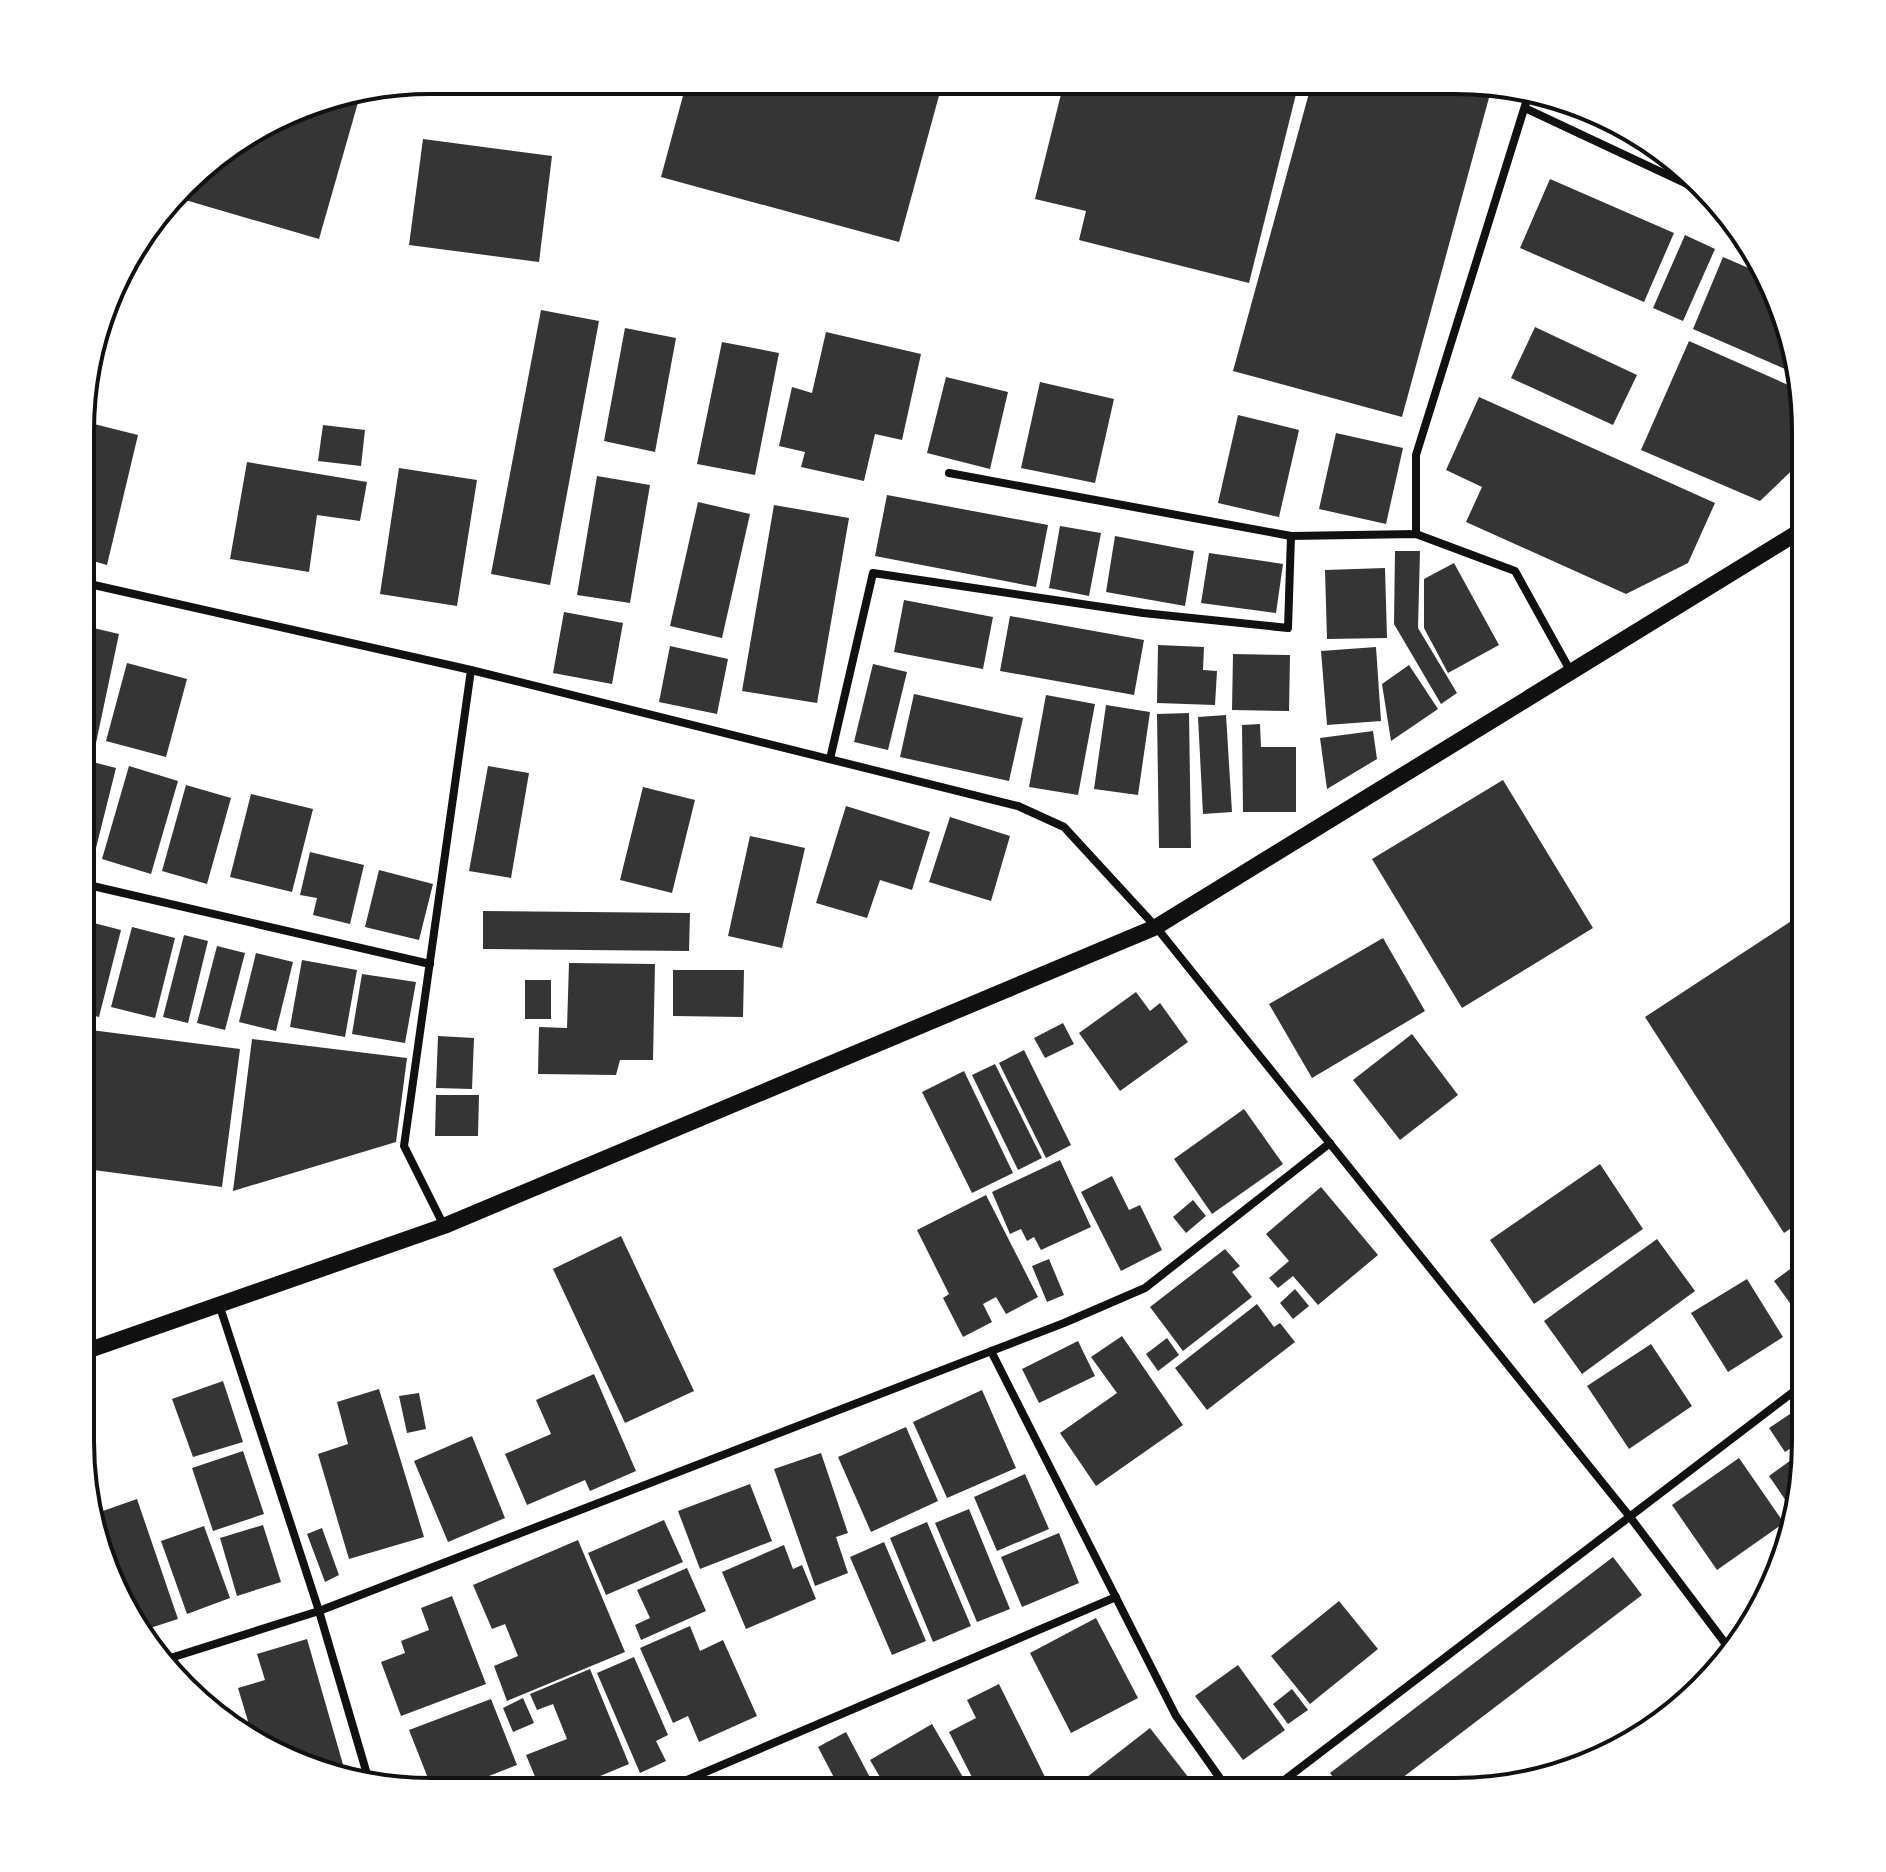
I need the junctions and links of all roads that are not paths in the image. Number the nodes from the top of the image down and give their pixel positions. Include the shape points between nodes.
1 (1527, 101) edge
2 (1525, 108) junction
3 (1680, 181) edge
4 (949, 473) dead end
5 (1416, 534) junction
6 (1291, 536) junction
7 (1792, 536) edge
8 (94, 585) edge
9 (471, 670) junction
10 (1571, 672) junction
11 (830, 759) junction
12 (94, 886) edge
13 (1156, 927) junction
14 (430, 964) junction
15 (1330, 1143) junction
16 (444, 1226) junction
17 (219, 1304) junction
18 (94, 1348) edge
19 (991, 1351) junction
20 (1792, 1393) edge
21 (1630, 1517) junction
22 (1116, 1597) junction
23 (319, 1611) junction
24 (1725, 1642) edge
25 (173, 1657) edge
26 (366, 1772) edge
27 (691, 1778) edge
28 (1220, 1778) edge
29 (1287, 1778) edge

1 - 2 street
2 - 3 street
2 - 5 street via 1416,455
4 - 6 street
5 - 6 street
5 - 10 street via 1515,571
6 - 11 street via 1288,628 1143,613 873,573
7 - 10 main road
8 - 9 street
9 - 11 street
9 - 14 street
10 - 13 main road
11 - 13 street via 1018,806 1064,827
12 - 14 street
13 - 15 street
13 - 16 main road
14 - 16 street via 404,1146
15 - 19 street via 1145,1288
15 - 21 street
16 - 17 main road
17 - 18 main road
17 - 23 street
19 - 22 street
19 - 23 street
20 - 21 street
21 - 24 street
21 - 29 street
22 - 27 street
22 - 28 street via 1176,1716
23 - 25 street
23 - 26 street

